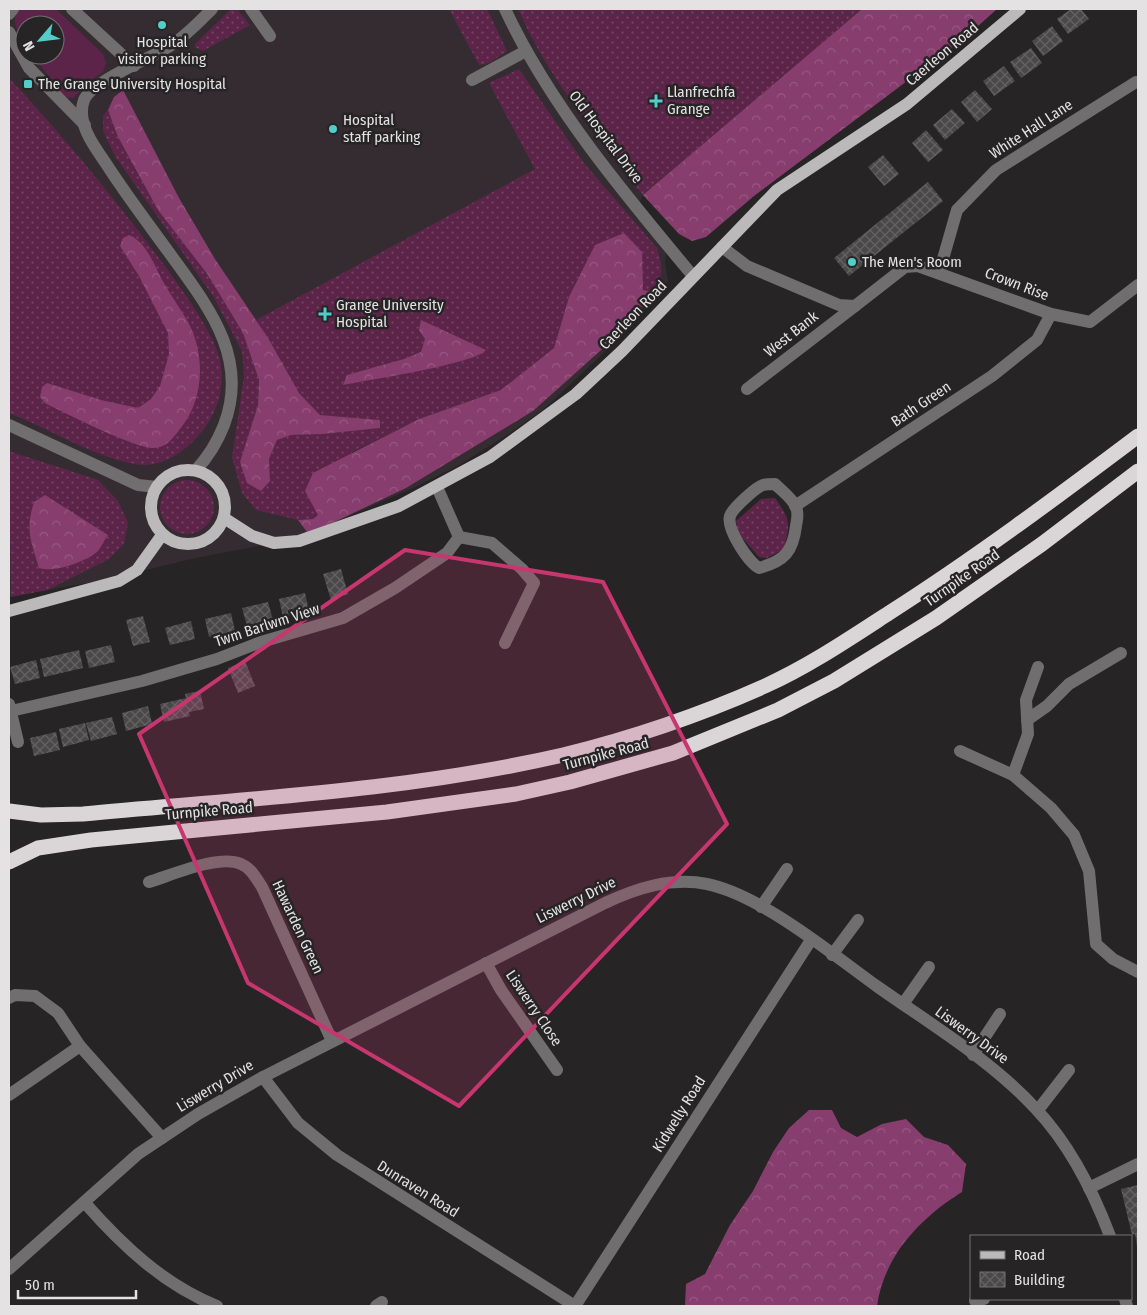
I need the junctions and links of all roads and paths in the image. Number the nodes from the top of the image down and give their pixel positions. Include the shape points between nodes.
1 (14, 9) edge
2 (72, 9) edge
3 (212, 9) edge
4 (251, 9) edge
5 (504, 9) edge
6 (1020, 9) edge
7 (9, 14) edge
8 (9, 32) edge
9 (270, 36) dead end
10 (526, 51) junction
11 (134, 66) junction
12 (472, 80) dead end
13 (1136, 82) dead end
14 (85, 126) junction
15 (722, 247) junction
16 (940, 273) junction
17 (693, 276) junction
18 (1138, 285) edge
19 (854, 306) junction
20 (1051, 314) junction
21 (747, 388) dead end
22 (9, 425) edge
23 (1138, 436) edge
24 (196, 470) junction
25 (1138, 471) edge
26 (157, 487) junction
27 (437, 487) junction
28 (795, 506) junction
29 (224, 518) junction
30 (162, 535) junction
31 (459, 537) junction
32 (9, 611) edge
33 (504, 643) dead end
34 (1121, 653) dead end
35 (1038, 667) dead end
36 (10, 708) edge
37 (1027, 720) junction
38 (18, 742) dead end
39 (960, 750) dead end
40 (1013, 774) junction
41 (9, 811) edge
42 (9, 862) edge
43 (787, 869) dead end
44 (149, 882) dead end
45 (761, 906) junction
46 (858, 920) dead end
47 (811, 940) junction
48 (832, 955) junction
49 (486, 964) junction
50 (929, 968) dead end
51 (1138, 972) edge
52 (9, 998) edge
53 (903, 1004) junction
54 (1000, 1014) dead end
55 (332, 1041) junction
56 (80, 1046) junction
57 (973, 1055) junction
58 (557, 1070) dead end
59 (1069, 1070) dead end
60 (263, 1077) junction
61 (9, 1095) edge
62 (1038, 1110) junction
63 (162, 1138) junction
64 (1138, 1164) edge
65 (1089, 1188) junction
66 (85, 1203) junction
67 (1110, 1235) edge
68 (9, 1268) edge
69 (217, 1306) edge
70 (575, 1306) edge

1 - 7 street
2 - 11 street
3 - 11 street via 183,38
4 - 9 street
5 - 10 street, Old Hospital Drive
6 - 15 main road, Caerleon Road via 907,104 777,190
8 - 14 street via 29,68
10 - 12 street
10 - 17 street, Old Hospital Drive via 600,159
11 - 14 street via 94,87 84,99 82,115
13 - 16 street, White Hall Lane via 996,170 957,210
14 - 24 street via 112,173 206,303 228,350 232,398 218,440
15 - 17 main road, Caerleon Road
15 - 19 street via 747,266 839,305
16 - 19 street, Crown Rise via 918,266 904,267
16 - 20 street, Crown Rise
17 - 27 main road, Caerleon Road via 576,394 490,457
18 - 20 street, Crown Rise via 1090,322
19 - 21 street, West Bank
20 - 28 street, Bath Green via 1037,340 992,376
22 - 26 street via 138,484
23 - 41 highway, Turnpike Road via 1017,527 824,655 767,685 669,724 513,765 382,785 83,814 41,815
24 - 26 main road via 183,469 171,473
24 - 29 main road via 218,484 224,495
25 - 42 highway, Turnpike Road via 1042,544 936,618 834,681 778,710 673,753 516,794 387,812 91,840 38,848
26 - 30 main road via 150,504 152,517
27 - 29 main road, Caerleon Road via 399,506 298,541 267,541 252,536
27 - 31 street
28 - 28 street via 798,514 791,552 764,567 754,565 733,534 730,515 763,484 775,484
29 - 30 main road via 210,538 199,543 176,542
30 - 32 main road via 137,570 108,585
31 - 33 street via 492,543 534,583
31 - 36 street, Twm Barlwm View via 447,553 343,618 142,681
34 - 37 street via 1069,684
35 - 37 street via 1026,700
36 - 38 street, Twm Barlwm View
37 - 40 street via 1028,734
39 - 40 street
40 - 51 street via 1051,808 1074,835 1083,852 1089,871 1096,944
43 - 45 street
44 - 55 street, Hawarden Green via 228,860 253,872
45 - 47 street, Liswerry Drive
45 - 49 street, Liswerry Drive via 723,888 705,884 683,882 646,887 605,903
46 - 48 street
47 - 48 street, Liswerry Drive
47 - 70 street, Kidwelly Road
48 - 53 street, Liswerry Drive
49 - 55 street, Liswerry Drive
49 - 58 street, Liswerry Close
50 - 53 street
52 - 56 street via 15,995 35,996 58,1013
53 - 57 street, Liswerry Drive
54 - 57 street
55 - 60 street, Liswerry Drive
56 - 61 street
56 - 63 street
57 - 62 street, Liswerry Drive via 1013,1085
59 - 62 street
60 - 63 street, Liswerry Drive
60 - 70 street, Dunraven Road via 298,1123 337,1156
62 - 65 street, Liswerry Drive via 1072,1157
63 - 66 street, Liswerry Drive via 138,1154
64 - 65 street
65 - 67 street, Liswerry Drive
66 - 68 street, Liswerry Drive
66 - 69 street via 144,1262 188,1293

